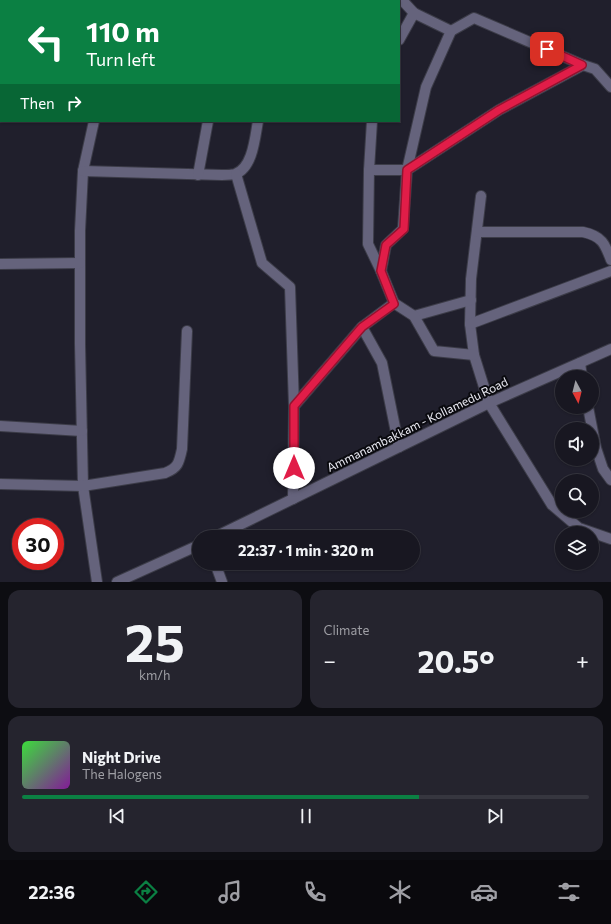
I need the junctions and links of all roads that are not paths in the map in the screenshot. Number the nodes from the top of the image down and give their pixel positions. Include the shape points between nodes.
1 (402, 0) edge
2 (414, 13) junction
3 (451, 31) junction
4 (400, 38) edge
5 (582, 65) junction
6 (611, 88) edge
7 (94, 122) edge
8 (208, 122) edge
9 (258, 122) edge
10 (372, 122) edge
11 (369, 170) junction
12 (407, 170) junction
13 (84, 171) junction
14 (236, 174) junction
15 (198, 175) junction
16 (481, 196) dead end
17 (477, 232) junction
18 (611, 239) edge
19 (607, 250) junction
20 (611, 260) edge
21 (80, 263) junction
22 (0, 264) edge
23 (381, 271) junction
24 (611, 271) edge
25 (471, 300) junction
26 (394, 304) junction
27 (414, 316) junction
28 (470, 324) junction
29 (362, 327) junction
30 (188, 331) dead end
31 (611, 349) edge
32 (474, 355) junction
33 (580, 363) junction
34 (581, 370) edge
35 (489, 403) junction
36 (294, 406) junction
37 (589, 414) edge
38 (0, 426) edge
39 (82, 431) junction
40 (399, 447) junction
41 (611, 480) edge
42 (0, 484) edge
43 (83, 486) junction
44 (293, 499) junction
45 (229, 530) edge
46 (611, 540) edge
47 (192, 548) edge
48 (218, 570) edge
49 (97, 582) edge
50 (117, 582) edge
51 (222, 582) edge

1 - 2 street
2 - 3 street
2 - 4 street
3 - 5 street via 474,18
3 - 12 street via 426,87
5 - 6 street via 595,69
5 - 12 street via 499,110
7 - 13 street
8 - 15 street
9 - 14 street via 252,154 245,166
10 - 11 street
11 - 12 street
11 - 23 street via 368,244
12 - 23 street via 404,229 386,245
13 - 15 street
13 - 21 street
14 - 15 street
14 - 36 street via 262,263 290,286
16 - 17 street
17 - 19 street via 583,232 594,234
17 - 25 street
18 - 19 street
19 - 20 street
21 - 22 street
21 - 39 street
23 - 26 street
24 - 28 street
25 - 27 street
25 - 28 street
26 - 27 street
26 - 29 street
27 - 32 street via 434,352
28 - 32 street
29 - 36 street
29 - 40 street via 382,363
30 - 43 street via 182,449 178,463 165,473
31 - 33 street, Ammanambakkam - Kollamedu Road
32 - 35 street
33 - 34 street
33 - 35 street, Ammanambakkam - Kollamedu Road
35 - 40 street, Ammanambakkam - Kollamedu Road
35 - 46 street via 552,506 579,528
36 - 44 street
37 - 41 street via 602,469
38 - 39 street
39 - 43 street
40 - 44 street, Ammanambakkam - Kollamedu Road
42 - 43 street
43 - 49 street
44 - 45 street, Ammanambakkam - Kollamedu Road
47 - 50 street
48 - 51 street

